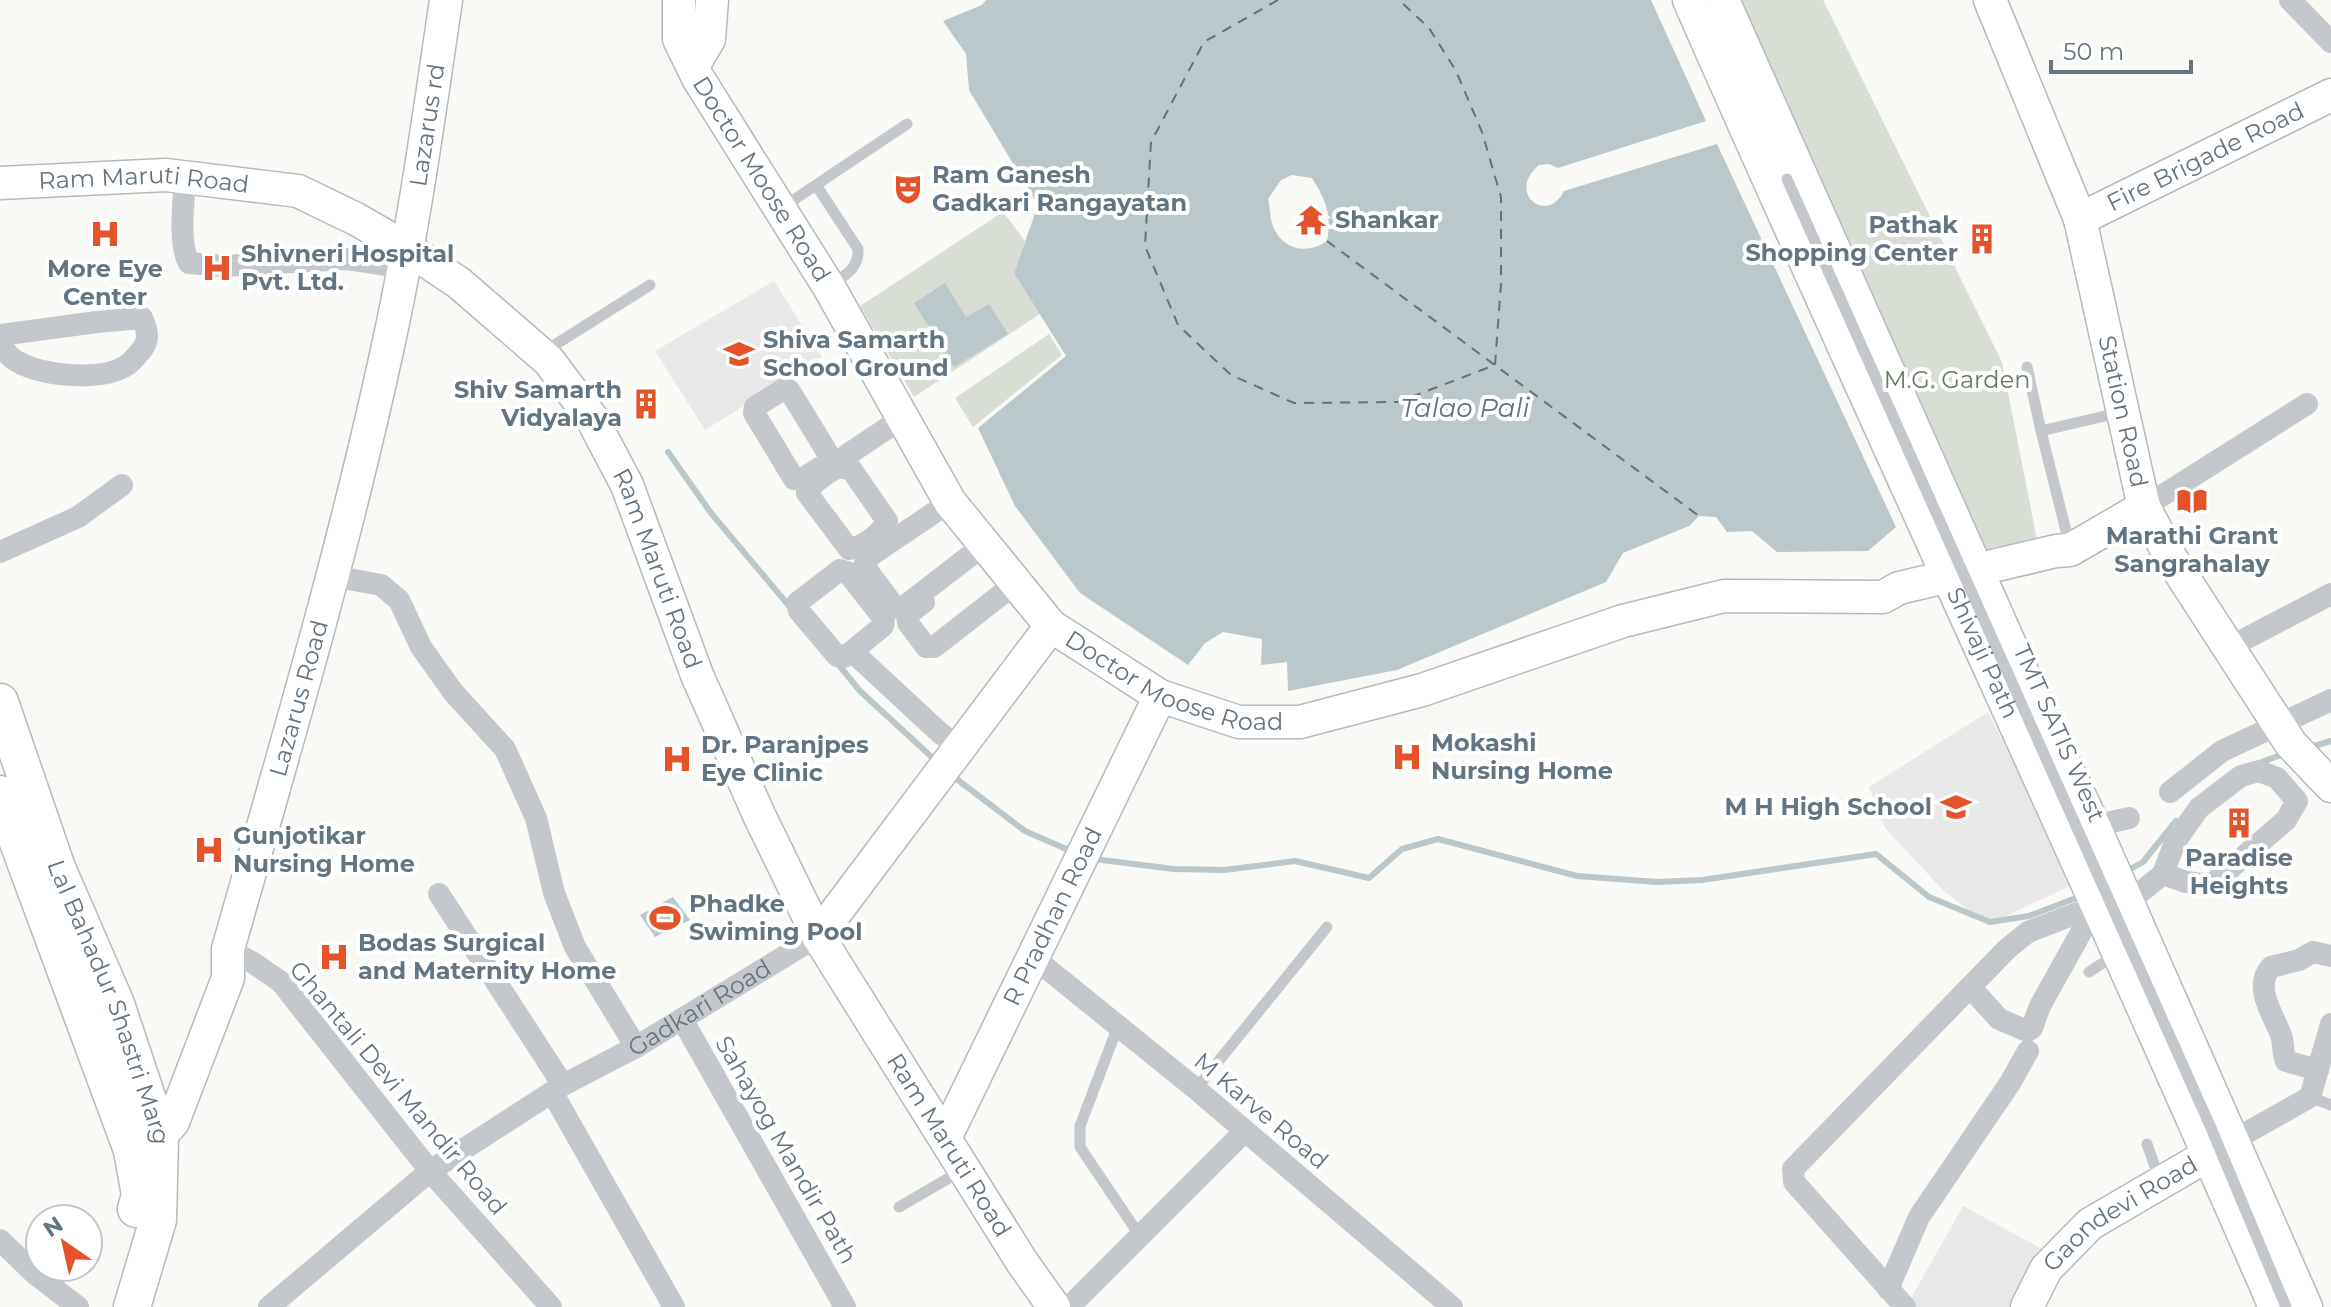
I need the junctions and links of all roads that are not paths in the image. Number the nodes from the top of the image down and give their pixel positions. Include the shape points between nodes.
1 (446, 0) edge
2 (679, 0) edge
3 (712, 0) edge
4 (1990, 0) edge
5 (2290, 0) edge
6 (1705, 2) edge
7 (2331, 42) edge
8 (693, 66) junction
9 (2331, 95) edge
10 (907, 124) dead end
11 (1780, 165) dead end
12 (185, 178) junction
13 (0, 183) edge
14 (816, 185) junction
15 (779, 209) junction
16 (2080, 219) junction
17 (406, 259) junction
18 (650, 285) dead end
19 (829, 287) junction
20 (0, 335) edge
21 (0, 345) edge
22 (541, 354) junction
23 (2027, 367) dead end
24 (2307, 404) dead end
25 (813, 407) dead end
26 (2123, 412) junction
27 (898, 413) junction
28 (2041, 431) junction
29 (122, 485) dead end
30 (950, 502) junction
31 (2144, 507) junction
32 (987, 548) junction
33 (2070, 550) junction
34 (0, 552) edge
35 (332, 576) junction
36 (1016, 583) junction
37 (1968, 586) junction
38 (2331, 594) edge
39 (898, 621) dead end
40 (1051, 626) junction
41 (2228, 648) junction
42 (1160, 696) junction
43 (2331, 700) edge
44 (0, 702) edge
45 (2277, 724) junction
46 (0, 740) edge
47 (960, 747) junction
48 (2331, 786) edge
49 (2170, 792) dead end
50 (0, 794) edge
51 (2129, 818) dead end
52 (2094, 826) junction
53 (2163, 874) junction
54 (439, 894) dead end
55 (2108, 895) junction
56 (1327, 927) dead end
57 (818, 936) junction
58 (2031, 942) dead end
59 (228, 949) junction
60 (2007, 949) junction
61 (2119, 953) junction
62 (2331, 956) edge
63 (1034, 958) junction
64 (82, 966) junction
65 (2089, 972) dead end
66 (1970, 987) junction
67 (116, 1004) junction
68 (81, 1018) junction
69 (682, 1019) junction
70 (2331, 1024) edge
71 (1115, 1034) dead end
72 (636, 1047) junction
73 (2028, 1051) dead end
74 (2318, 1070) junction
75 (558, 1089) junction
76 (1196, 1089) junction
77 (2320, 1101) edge
78 (1245, 1131) junction
79 (142, 1132) junction
80 (946, 1136) junction
81 (2147, 1144) dead end
82 (2220, 1147) junction
83 (965, 1169) junction
84 (430, 1171) junction
85 (2160, 1182) junction
86 (899, 1207) dead end
87 (1140, 1236) junction
88 (0, 1240) edge
89 (1888, 1289) junction
90 (78, 1307) edge
91 (109, 1307) edge
92 (132, 1307) edge
93 (269, 1307) edge
94 (551, 1307) edge
95 (674, 1307) edge
96 (845, 1307) edge
97 (1054, 1307) edge
98 (1069, 1307) edge
99 (1452, 1307) edge
100 (1905, 1307) edge
101 (2027, 1307) edge
102 (2275, 1307) edge
103 (2286, 1307) edge
104 (2306, 1307) edge

1 - 17 main road, Lazarus rd
2 - 8 main road, Doctor Moose Road via 679,39
3 - 8 main road via 709,39
4 - 16 main road, Station Road
5 - 7 street
6 - 37 main road, Shivaji Path
8 - 15 main road, Doctor Moose Road
9 - 16 main road, Fire Brigade Road
10 - 14 lane
11 - 103 lane, TMT SATIS West, bridge
12 - 13 main road, Ram Maruti Road
12 - 17 main road, Ram Maruti Road via 298,191 356,219
12 - 17 street via 184,255 189,263
14 - 15 lane
14 - 19 lane via 858,249 854,269
15 - 19 main road, Doctor Moose Road
16 - 26 main road, Station Road
17 - 22 main road, Ram Maruti Road via 459,283
17 - 35 main road, Lazarus Road
18 - 22 lane
19 - 27 main road, Doctor Moose Road
20 - 21 street via 142,318 148,330 146,345 128,365 105,374 43,370 17,362
22 - 57 main road, Ram Maruti Road via 591,417 627,485 697,675
23 - 28 lane
24 - 31 street
25 - 27 street via 838,457
26 - 28 lane
26 - 31 main road, Station Road
27 - 30 main road, Doctor Moose Road
28 - 33 lane
29 - 34 street via 78,517
30 - 32 main road, Doctor Moose Road
30 - 32 street via 867,558 864,566 894,606 901,609
31 - 33 main road, Doctor Moose Road
31 - 41 main road, Station Road
32 - 36 main road, Doctor Moose Road
32 - 36 street via 907,615 926,647 934,647
33 - 37 main road, Doctor Moose Road
35 - 59 main road, Lazarus Road
35 - 72 street via 381,585 399,600 453,692 505,749 536,818 554,893 575,947
36 - 40 main road, Doctor Moose Road
37 - 42 main road, Doctor Moose Road via 1899,605 1883,597 1724,596 1623,621 1422,690 1300,722 1239,722
37 - 52 main road, Shivaji Path
37 - 55 main road, Shivaji Path
38 - 41 street
39 - 47 street via 855,654
40 - 42 main road, Doctor Moose Road
40 - 47 main road, Gadkari Road
41 - 45 main road, Station Road
42 - 63 main road, R Pradhan Road
43 - 45 street
44 - 67 main road, Lal Bahadur Shastri Marg via 57,868
45 - 48 main road, Station Road
45 - 49 street via 2222,751
46 - 64 main road
47 - 57 main road, Gadkari Road
50 - 68 main road, Lal Bahadur Shastri Marg
51 - 52 street
52 - 55 main road, Shivaji Path
53 - 53 street via 2175,842 2199,808 2241,776 2259,771 2277,778 2297,801 2286,820 2211,885
53 - 55 street
54 - 75 street
55 - 60 street via 2028,932
55 - 61 main road, Shivaji Path
55 - 66 street via 2084,927 2032,1028 2027,1031 1999,1019
55 - 82 main road, Shivaji Path
56 - 76 lane
57 - 69 street, Gadkari Road
57 - 80 main road, Ram Maruti Road
58 - 60 street via 2017,958
59 - 79 main road, Lazarus Road via 228,978 173,1122
59 - 84 street, Ghantali Devi Mandir Road via 281,982
60 - 66 street
61 - 65 lane
61 - 82 main road, Shivaji Path
62 - 74 street via 2313,952 2271,967 2263,983 2286,1061
63 - 76 street, M Karve Road
63 - 80 main road, R Pradhan Road
64 - 67 main road
64 - 68 main road
66 - 89 street via 1793,1169 1794,1182
67 - 79 main road, Lal Bahadur Shastri Marg
68 - 79 main road, Lal Bahadur Shastri Marg
69 - 72 street, Gadkari Road
69 - 96 street, Sahayog Mandir Path
70 - 74 street
71 - 87 lane via 1080,1126 1080,1147
72 - 75 street, Gadkari Road
73 - 89 street via 1919,1217
74 - 77 street
75 - 84 street, Gadkari Road
75 - 95 street
76 - 78 street, M Karve Road
77 - 82 street
78 - 87 street
78 - 99 street, M Karve Road
79 - 91 main road, Lal Bahadur Shastri Marg via 140,1195
79 - 92 main road, Lal Bahadur Shastri Marg via 158,1220
80 - 83 main road, Ram Maruti Road
81 - 85 lane
82 - 85 main road, Gaondevi Road
82 - 102 main road, Shivaji Path
82 - 104 main road, Shivaji Path
83 - 86 lane
83 - 97 main road, Ram Maruti Road
84 - 93 street, Gadkari Road
84 - 94 street, Ghantali Devi Mandir Road
85 - 101 main road, Gaondevi Road via 2090,1224 2046,1269
87 - 98 street
88 - 90 street
89 - 100 street

